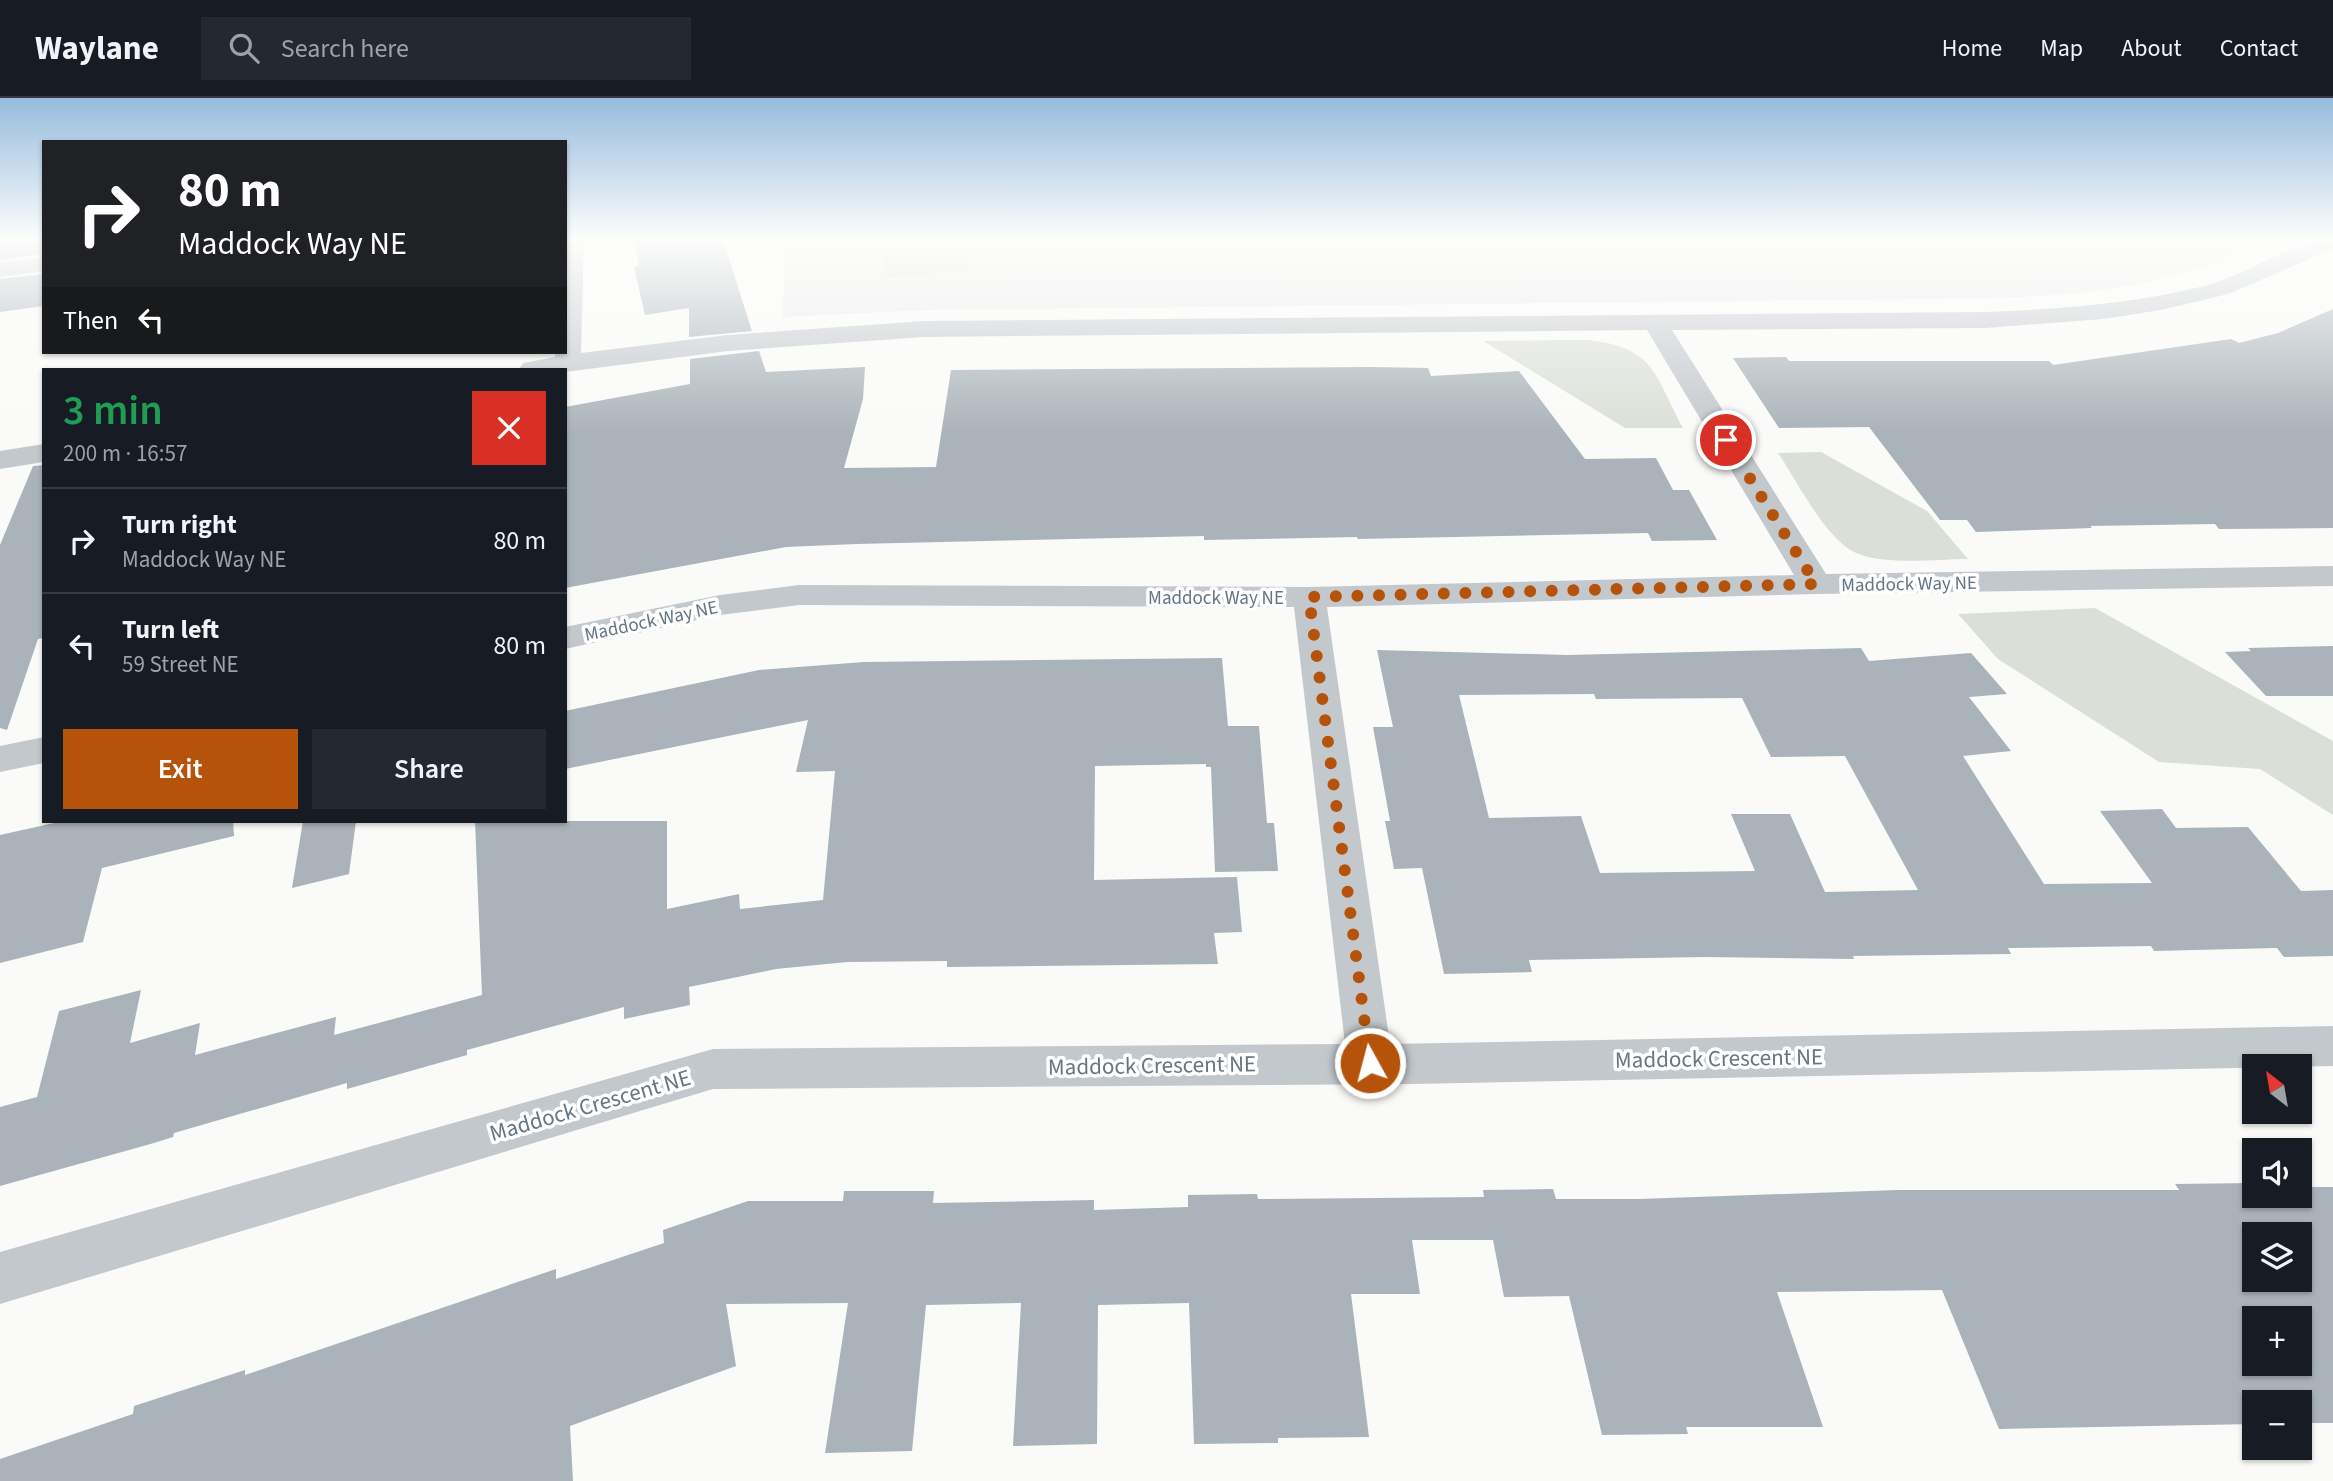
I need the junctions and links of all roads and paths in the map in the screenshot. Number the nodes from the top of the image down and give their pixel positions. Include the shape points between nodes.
1 (571, 305) edge
2 (2154, 305) edge
3 (1655, 323) junction
4 (569, 363) junction
5 (538, 368) edge
6 (42, 453) edge
7 (0, 460) edge
8 (2333, 576) edge
9 (1816, 584) junction
10 (1309, 597) junction
11 (567, 638) edge
12 (42, 750) edge
13 (0, 759) edge
14 (2333, 1045) edge
15 (1370, 1063) junction
16 (0, 1278) edge

1 - 4 street
2 - 3 street via 1984,320
3 - 4 street via 924,329 698,344
3 - 9 street
4 - 5 street
6 - 7 street
8 - 9 street, Maddock Way NE
9 - 10 street, Maddock Way NE
10 - 11 street, Maddock Way NE via 799,595 720,605
10 - 15 street
12 - 13 street
14 - 15 street, Maddock Crescent NE
15 - 16 street, Maddock Crescent NE via 713,1069

